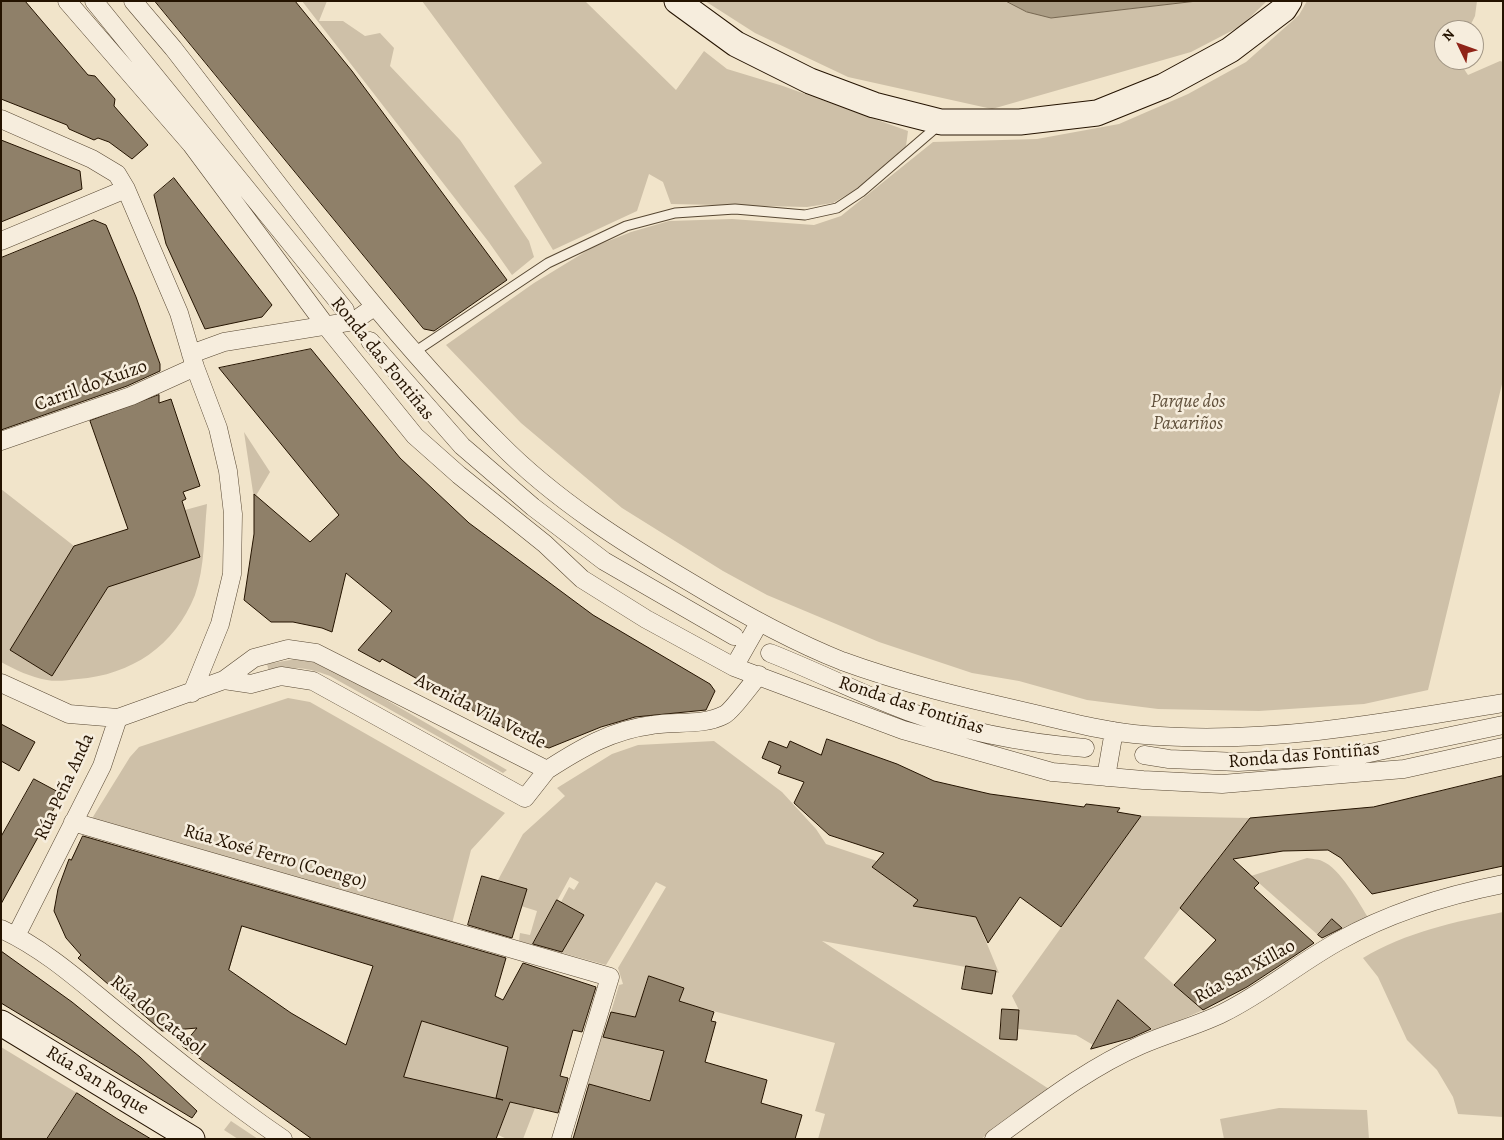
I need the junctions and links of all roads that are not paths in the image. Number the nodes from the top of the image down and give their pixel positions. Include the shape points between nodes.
1 (67, 1) edge
2 (94, 1) edge
3 (133, 1) edge
4 (677, 1) edge
5 (1289, 1) edge
6 (1, 119) edge
7 (941, 122) junction
8 (126, 189) junction
9 (1, 241) edge
10 (374, 307) junction
11 (345, 310) dead end
12 (326, 326) junction
13 (370, 341) dead end
14 (413, 354) junction
15 (193, 360) junction
16 (1, 441) edge
17 (759, 623) junction
18 (734, 636) dead end
19 (770, 653) dead end
20 (734, 667) junction
21 (759, 674) junction
22 (224, 680) junction
23 (1, 684) edge
24 (192, 693) junction
25 (1503, 702) edge
26 (118, 718) junction
27 (1503, 725) edge
28 (1114, 732) junction
29 (1503, 747) edge
30 (1085, 748) dead end
31 (1144, 755) dead end
32 (547, 770) junction
33 (1106, 777) junction
34 (74, 822) junction
35 (1503, 884) edge
36 (8, 932) edge
37 (1, 1023) edge
38 (192, 1139) edge
39 (284, 1139) edge
40 (561, 1139) edge
41 (994, 1139) edge

1 - 12 street, Ronda das Fontiñas via 196,150
2 - 11 street
3 - 10 street, Ronda das Fontiñas
4 - 7 street via 736,44 810,81 874,105
5 - 7 street via 1284,9 1230,50 1164,86 1097,113 1020,122
6 - 8 street via 92,159 116,174
7 - 14 lane via 861,192 837,208 805,215 735,209 675,213 626,226 548,263
8 - 9 street
8 - 15 street via 179,313
10 - 12 street, Carril do Xuízo via 354,321
10 - 14 street, Ronda das Fontiñas
12 - 15 street, Carril do Xuízo via 224,342
12 - 20 street, Ronda das Fontiñas via 415,436 545,544 582,579 646,619
13 - 18 street via 462,446 533,507 604,561
14 - 17 street, Ronda das Fontiñas via 502,446 561,497 634,549
15 - 16 street, Carril do Xuízo via 131,396
15 - 24 street via 218,428 228,471 234,543 232,574 220,624
17 - 20 street
17 - 28 street, Ronda das Fontiñas via 844,661 955,696
19 - 30 street via 907,711 980,732 1045,745
20 - 21 street, Ronda das Fontiñas
21 - 32 street via 726,715 613,733 583,746
21 - 33 street, Ronda das Fontiñas via 904,730 1052,772
22 - 24 street, Avenida Vila Verde
22 - 32 street, Avenida Vila Verde via 254,658 288,649 316,653
22 - 32 street, Avenida Vila Verde via 251,684 281,676 313,680 525,798
23 - 26 street via 68,714
24 - 26 street
25 - 28 street, Ronda das Fontiñas via 1388,723 1303,734 1191,737
26 - 34 street, Rúa Peña Anda via 102,766
27 - 31 street via 1360,756 1238,762
28 - 33 street
29 - 33 street, Ronda das Fontiñas via 1404,769 1222,784
34 - 36 street, Rúa Peña Anda
34 - 40 street, Rúa Xosé Ferro (Coengo) via 610,977
35 - 41 street, Rúa San Xillao via 1461,892 1339,941 1222,1014 1140,1045 1062,1089
36 - 39 street, Rúa do Catasol via 59,964 228,1102
37 - 38 street, Rúa San Roque

